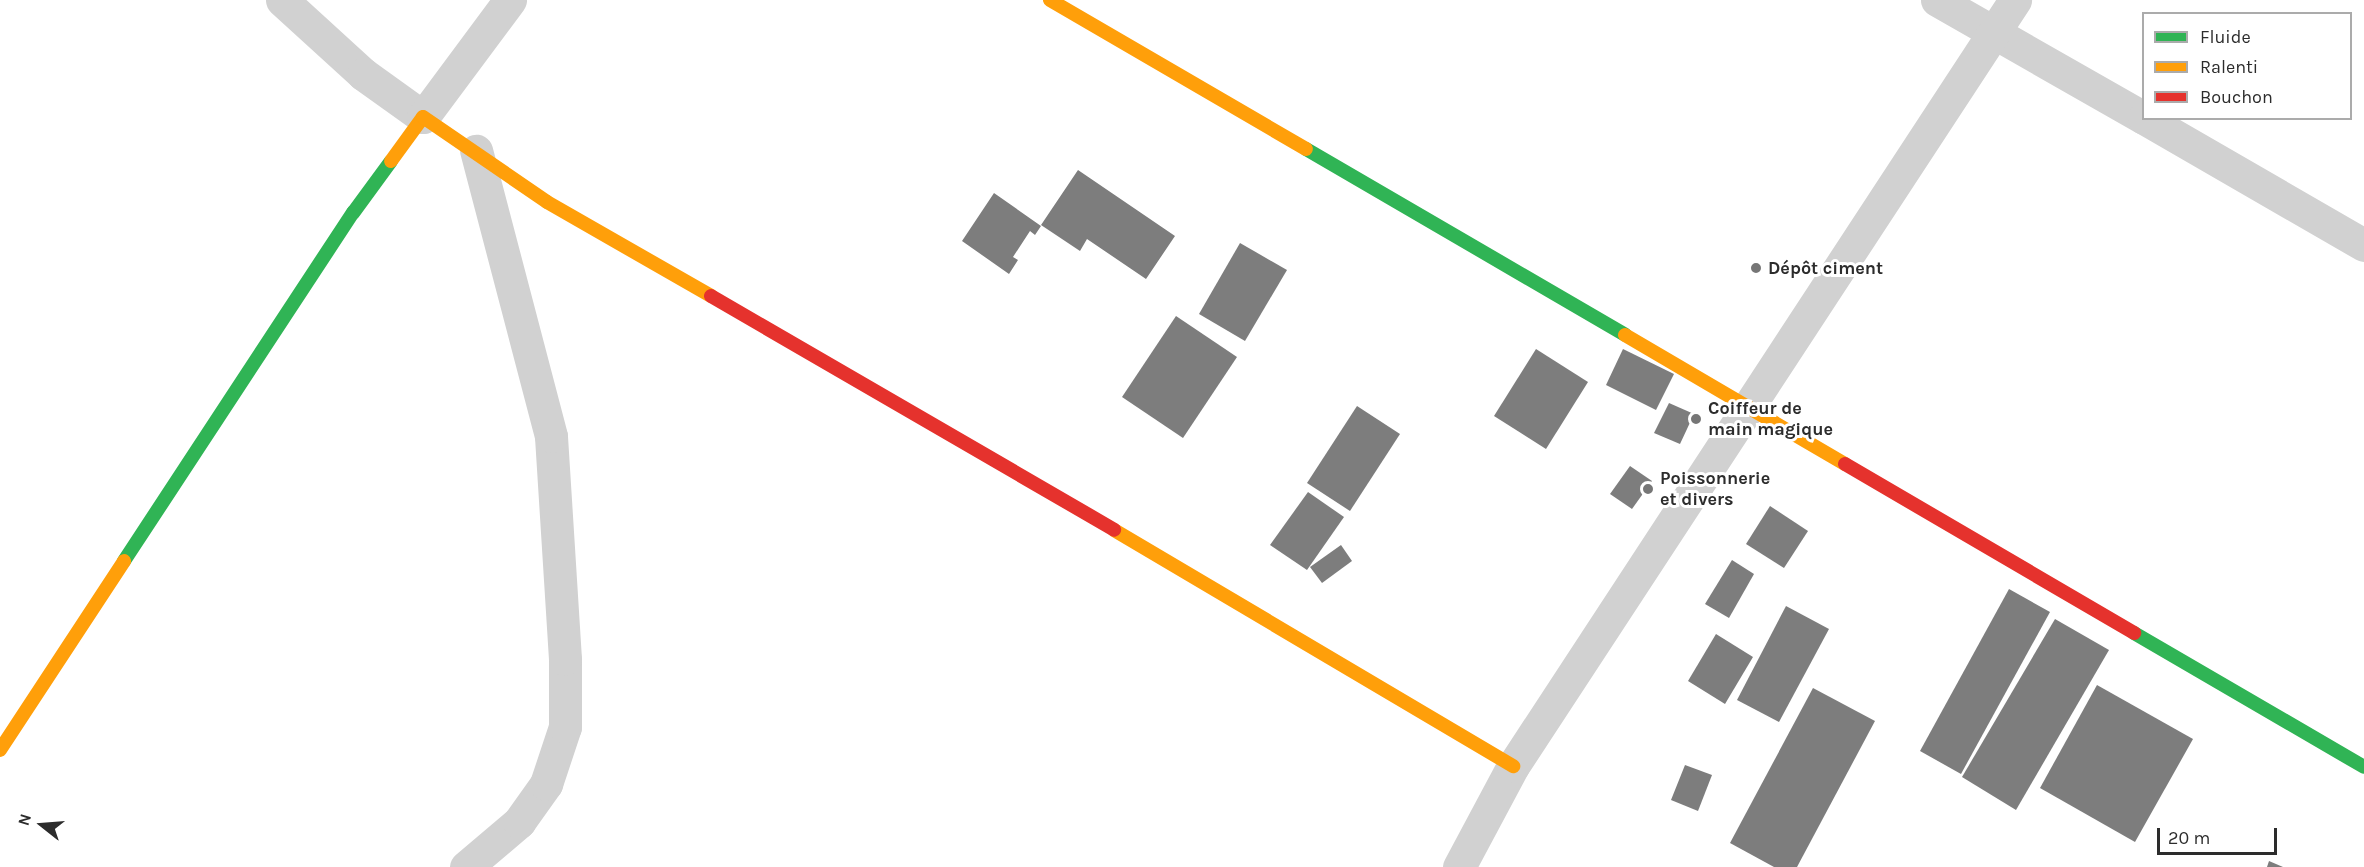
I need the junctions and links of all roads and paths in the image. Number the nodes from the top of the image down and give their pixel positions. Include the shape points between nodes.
1 (282, 0) edge
2 (510, 0) edge
3 (1050, 0) edge
4 (1937, 0) edge
5 (2015, 0) edge
6 (1994, 33) junction
7 (423, 117) junction
8 (2142, 117) edge
9 (2147, 120) edge
10 (476, 151) junction
11 (2364, 245) edge
12 (1746, 407) junction
13 (0, 750) edge
14 (1513, 766) junction
15 (2364, 767) edge
16 (466, 867) edge
17 (1459, 867) edge

1 - 7 street via 363,74
2 - 7 street
3 - 12 street
4 - 6 street
5 - 6 street
6 - 8 street
6 - 12 street
7 - 10 street
7 - 13 street via 353,213
9 - 11 street
10 - 14 street via 547,202 938,426
10 - 16 street via 551,436 566,659 565,727 546,784 519,822
12 - 14 street
12 - 15 street
14 - 17 street

